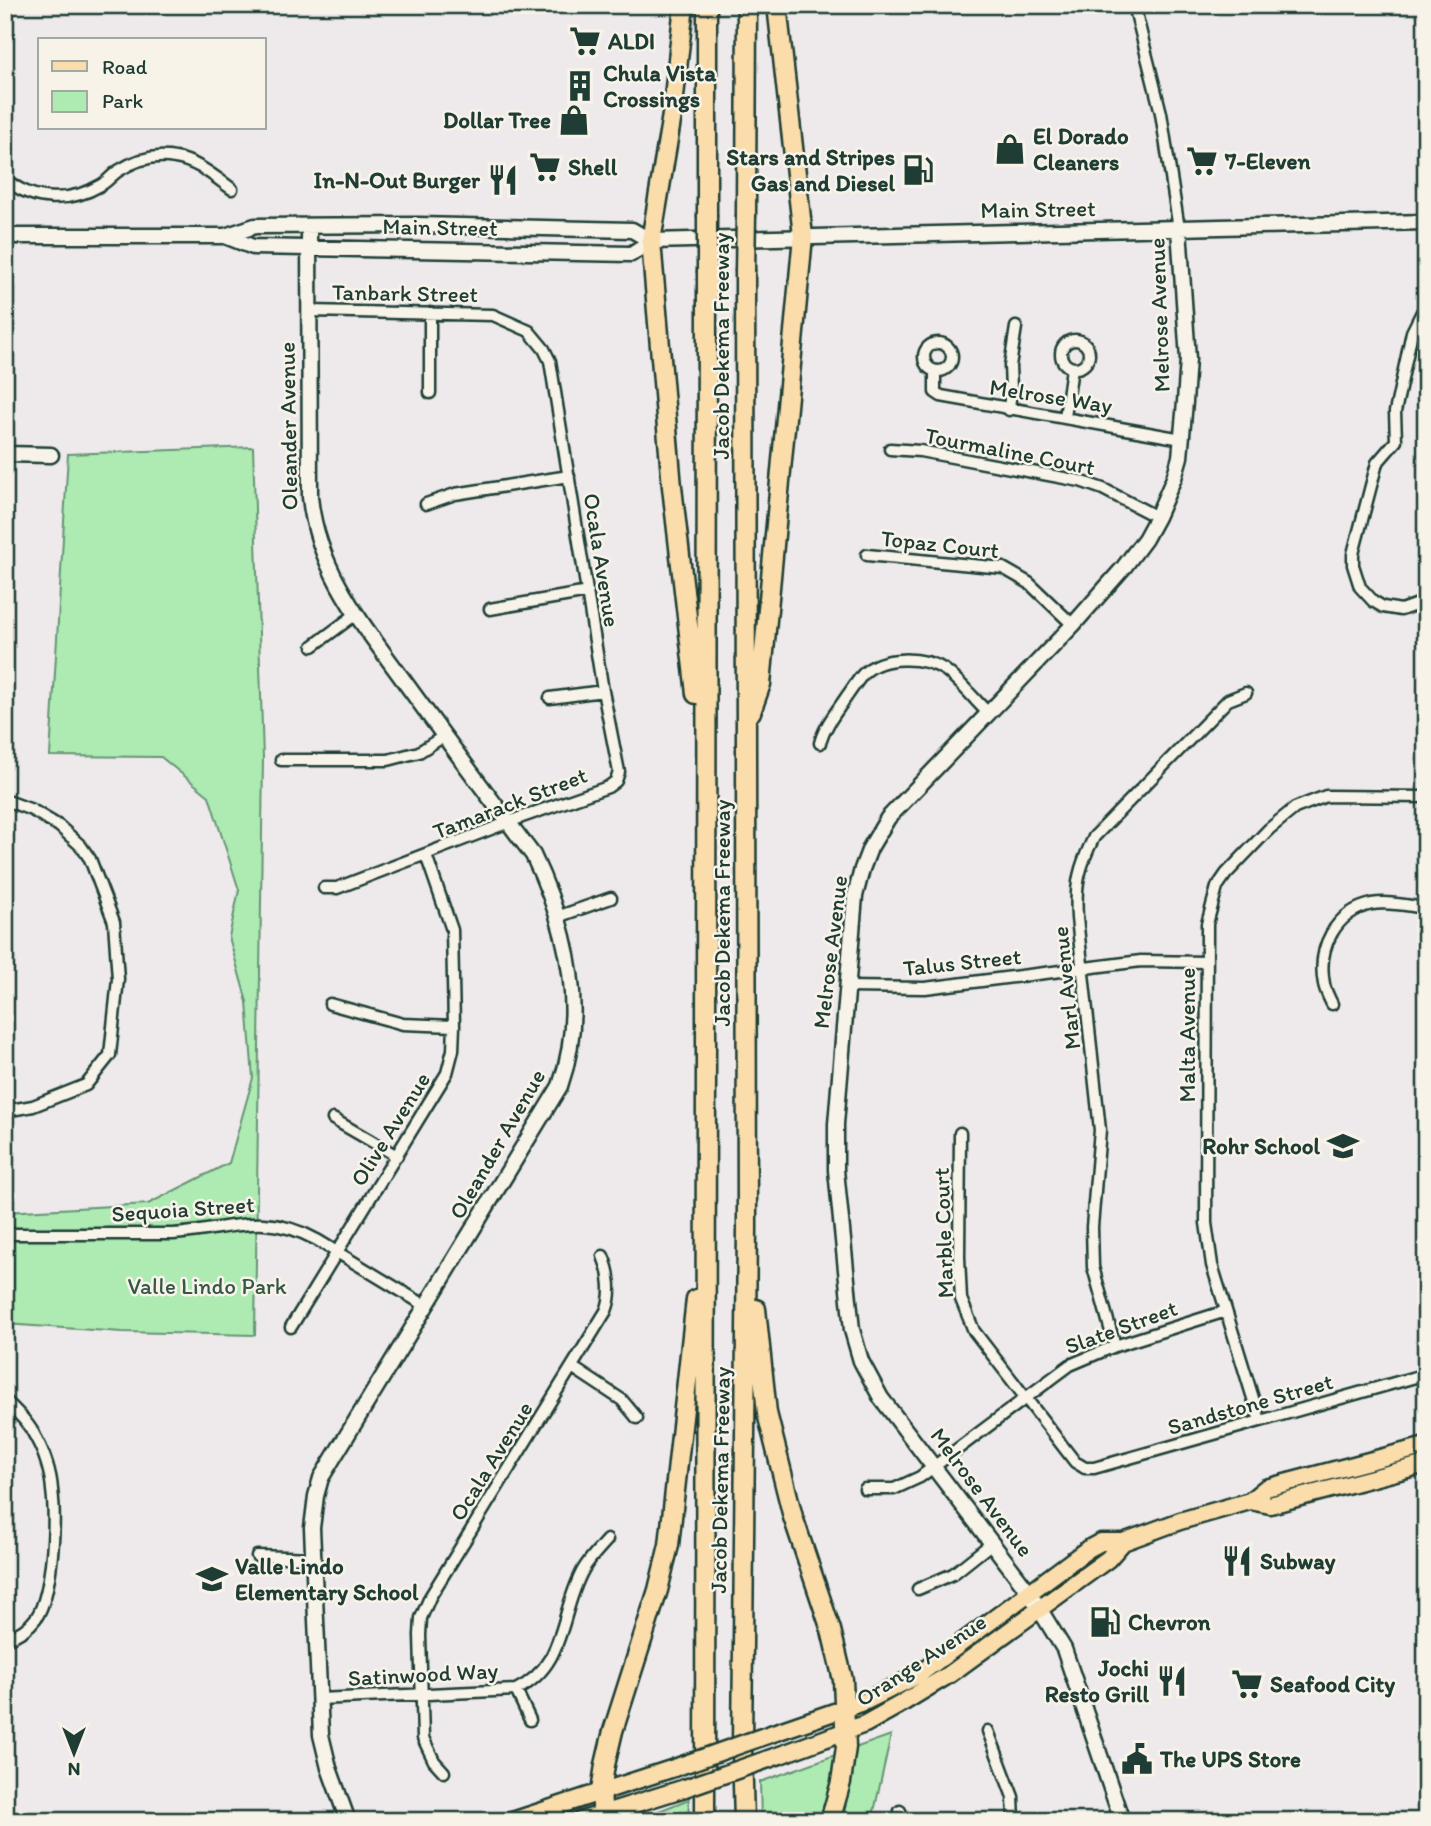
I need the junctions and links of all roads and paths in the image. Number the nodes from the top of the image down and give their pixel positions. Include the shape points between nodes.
1 (684, 5) edge
2 (707, 5) edge
3 (747, 5) edge
4 (777, 5) edge
5 (1133, 5) edge
6 (5, 179) edge
7 (232, 188) dead end
8 (1426, 222) edge
9 (418, 225) junction
10 (309, 226) junction
11 (1180, 229) junction
12 (5, 236) edge
13 (225, 236) junction
14 (803, 236) junction
15 (651, 241) junction
16 (309, 247) junction
17 (416, 248) junction
18 (1426, 251) edge
19 (1425, 309) edge
20 (309, 311) junction
21 (430, 313) junction
22 (1016, 327) dead end
23 (535, 338) joint
24 (1072, 368) dead end
25 (935, 371) dead end
26 (430, 393) dead end
27 (1009, 410) junction
28 (1065, 417) junction
29 (1182, 439) junction
30 (890, 449) dead end
31 (5, 454) edge
32 (51, 455) dead end
33 (569, 476) junction
34 (426, 505) dead end
35 (1157, 517) junction
36 (867, 555) dead end
37 (588, 592) junction
38 (1426, 601) edge
39 (490, 609) dead end
40 (356, 614) junction
41 (1073, 625) junction
42 (313, 646) dead end
43 (603, 691) junction
44 (1247, 693) dead end
45 (550, 698) dead end
46 (987, 712) junction
47 (746, 729) junction
48 (444, 736) junction
49 (820, 743) dead end
50 (281, 761) dead end
51 (705, 773) junction
52 (608, 787) joint
53 (1426, 797) edge
54 (5, 800) edge
55 (508, 822) junction
56 (426, 855) junction
57 (324, 888) dead end
58 (611, 898) dead end
59 (1426, 908) edge
60 (557, 917) junction
61 (1206, 962) junction
62 (1083, 969) junction
63 (846, 987) junction
64 (330, 1004) dead end
65 (1332, 1004) dead end
66 (454, 1026) junction
67 (5, 1111) edge
68 (333, 1119) dead end
69 (960, 1133) dead end
70 (397, 1156) junction
71 (707, 1202) junction
72 (747, 1227) junction
73 (5, 1234) edge
74 (337, 1251) junction
75 (603, 1256) dead end
76 (426, 1306) junction
77 (1226, 1311) junction
78 (291, 1327) dead end
79 (1115, 1346) junction
80 (572, 1367) junction
81 (1426, 1374) edge
82 (1026, 1396) junction
83 (5, 1400) edge
84 (637, 1418) dead end
85 (1260, 1421) junction
86 (1426, 1446) edge
87 (1364, 1462) junction
88 (1426, 1464) edge
89 (934, 1467) junction
90 (1084, 1468) joint
91 (1369, 1479) junction
92 (865, 1489) dead end
93 (1250, 1501) junction
94 (607, 1540) dead end
95 (1123, 1542) junction
96 (992, 1543) junction
97 (257, 1556) dead end
98 (314, 1558) junction
99 (918, 1589) dead end
100 (1029, 1592) junction
101 (1039, 1608) junction
102 (5, 1639) edge
103 (516, 1689) junction
104 (421, 1693) junction
105 (319, 1699) junction
106 (846, 1708) junction
107 (530, 1720) dead end
108 (846, 1731) junction
109 (988, 1731) dead end
110 (444, 1772) dead end
111 (601, 1791) junction
112 (602, 1818) edge
113 (348, 1821) edge
114 (512, 1821) edge
115 (580, 1821) edge
116 (705, 1821) edge
117 (744, 1821) edge
118 (830, 1821) edge
119 (1014, 1821) edge
120 (1122, 1821) edge

1 - 15 highway
2 - 51 highway, Jacob Dekema Freeway, bridge
3 - 47 highway, Jacob Dekema Freeway, bridge
4 - 14 highway
5 - 11 street, Melrose Avenue via 1161,113
6 - 7 street via 23,192 66,199 93,189 142,159 159,157 193,162
8 - 11 street, Main Street
9 - 10 street, Main Street
9 - 15 street, Main Street via 632,230
9 - 17 street
10 - 13 street, Main Street via 255,226
10 - 16 street, Oleander Avenue
11 - 14 street, Main Street
11 - 29 street, Melrose Avenue via 1188,359
12 - 13 street, Main Street
13 - 16 street, Main Street via 253,247
14 - 15 street, Main Street
14 - 47 highway via 761,684
15 - 17 street, Main Street via 631,254
15 - 51 highway via 671,486
16 - 17 street, Main Street
16 - 20 street, Oleander Avenue
18 - 19 street
19 - 38 street via 1412,332 1397,399 1396,441 1377,463 1353,554 1357,582 1373,601 1401,610
20 - 21 street, Tanbark Street
20 - 40 street, Oleander Avenue via 312,516 329,571
21 - 23 street, Tanbark Street via 493,315
21 - 26 street
22 - 27 street
23 - 33 street, Ocala Avenue via 550,361
24 - 28 street
25 - 27 street, Melrose Way via 935,392 941,396
27 - 28 street, Melrose Way
28 - 29 street, Melrose Way
29 - 35 street, Melrose Avenue via 1174,478
30 - 35 street, Tourmaline Court via 1080,481
31 - 32 street
33 - 34 street via 455,494
33 - 37 street, Ocala Avenue
35 - 41 street, Melrose Avenue via 1130,560
36 - 41 street, Topaz Court via 1003,568 1029,583
37 - 39 street
37 - 43 street, Ocala Avenue
40 - 42 street
40 - 48 street, Oleander Avenue
41 - 46 street, Melrose Avenue
43 - 45 street
43 - 52 street, Ocala Avenue via 620,772
44 - 62 street, Marl Avenue via 1228,700 1094,837 1080,864 1075,892
46 - 49 street via 945,671 906,660 879,663 863,675
46 - 63 street, Melrose Avenue via 888,818 873,841 855,897
47 - 72 highway, Jacob Dekema Freeway
48 - 50 street via 419,752 387,760
48 - 55 street, Oleander Avenue
51 - 71 highway, Jacob Dekema Freeway
52 - 55 street, Tamarack Street
53 - 61 street, Malta Avenue via 1326,796 1288,812 1217,887 1207,924
54 - 67 street via 59,826 90,859 114,922 118,978 110,1055 86,1085 33,1106
55 - 56 street, Tamarack Street
55 - 60 street, Oleander Avenue via 533,855
56 - 57 street, Tamarack Street via 337,888
56 - 66 street, Olive Avenue via 452,930
58 - 60 street
59 - 65 street via 1380,903 1341,920 1325,945 1324,984
60 - 76 street, Oleander Avenue via 571,972 568,1064 539,1124
61 - 62 street, Talus Street via 1141,961
61 - 77 street, Malta Avenue via 1206,1223
62 - 63 street, Talus Street via 926,988
62 - 79 street, Marl Avenue via 1100,1130 1093,1267
63 - 89 street, Melrose Avenue via 835,1154 852,1330 870,1380
64 - 66 street via 403,1024
66 - 70 street, Olive Avenue via 447,1073
68 - 70 street
69 - 82 street, Marble Court via 961,1299 974,1331
70 - 74 street, Olive Avenue
71 - 111 highway via 669,1545 613,1731
71 - 116 highway, Jacob Dekema Freeway
72 - 106 highway via 766,1413 793,1517 831,1630
72 - 117 highway, Jacob Dekema Freeway
73 - 74 street, Sequoia Street via 173,1234 261,1222 302,1231
74 - 76 street, Sequoia Street
74 - 78 street, Olive Avenue
75 - 80 street, Ocala Avenue via 609,1269 609,1304
76 - 98 street, Oleander Avenue via 321,1478 312,1528
77 - 79 street, Slate Street
77 - 85 street, Malta Avenue
79 - 82 street, Slate Street via 1070,1365
80 - 84 street via 622,1400
80 - 104 street, Ocala Avenue via 430,1597 421,1618
81 - 85 street, Sandstone Street
82 - 89 street, Slate Street
82 - 90 street, Marble Court
83 - 102 street via 37,1438 48,1468 53,1532 44,1602 28,1627
85 - 90 street, Sandstone Street
86 - 87 main road, Orange Avenue
87 - 91 main road
87 - 93 main road, Orange Avenue via 1266,1488
88 - 91 main road, Orange Avenue
89 - 92 street, Slate Street via 894,1489
89 - 96 street, Melrose Avenue
91 - 93 main road, Orange Avenue via 1270,1505
93 - 95 main road, Orange Avenue
94 - 103 street, Satinwood Way via 583,1570 548,1664
95 - 100 main road, Orange Avenue via 1101,1542
95 - 101 main road, Orange Avenue via 1108,1559
96 - 99 street via 953,1574
96 - 100 street, Melrose Avenue
97 - 98 street
98 - 105 street, Oleander Avenue
100 - 101 street, Melrose Avenue
100 - 106 main road, Orange Avenue via 918,1675
101 - 108 main road, Orange Avenue via 950,1674
101 - 120 street, Melrose Avenue via 1064,1650
103 - 104 street, Satinwood Way
103 - 107 street
104 - 105 street, Satinwood Way
104 - 110 street, Ocala Avenue via 423,1738
105 - 113 street, Oleander Avenue via 324,1752
106 - 108 highway
106 - 111 main road, Orange Avenue, bridge
108 - 112 main road, Orange Avenue, bridge
108 - 118 highway via 841,1782
109 - 119 street via 1013,1797
111 - 112 highway
111 - 114 main road, Orange Avenue
112 - 115 main road, Orange Avenue

